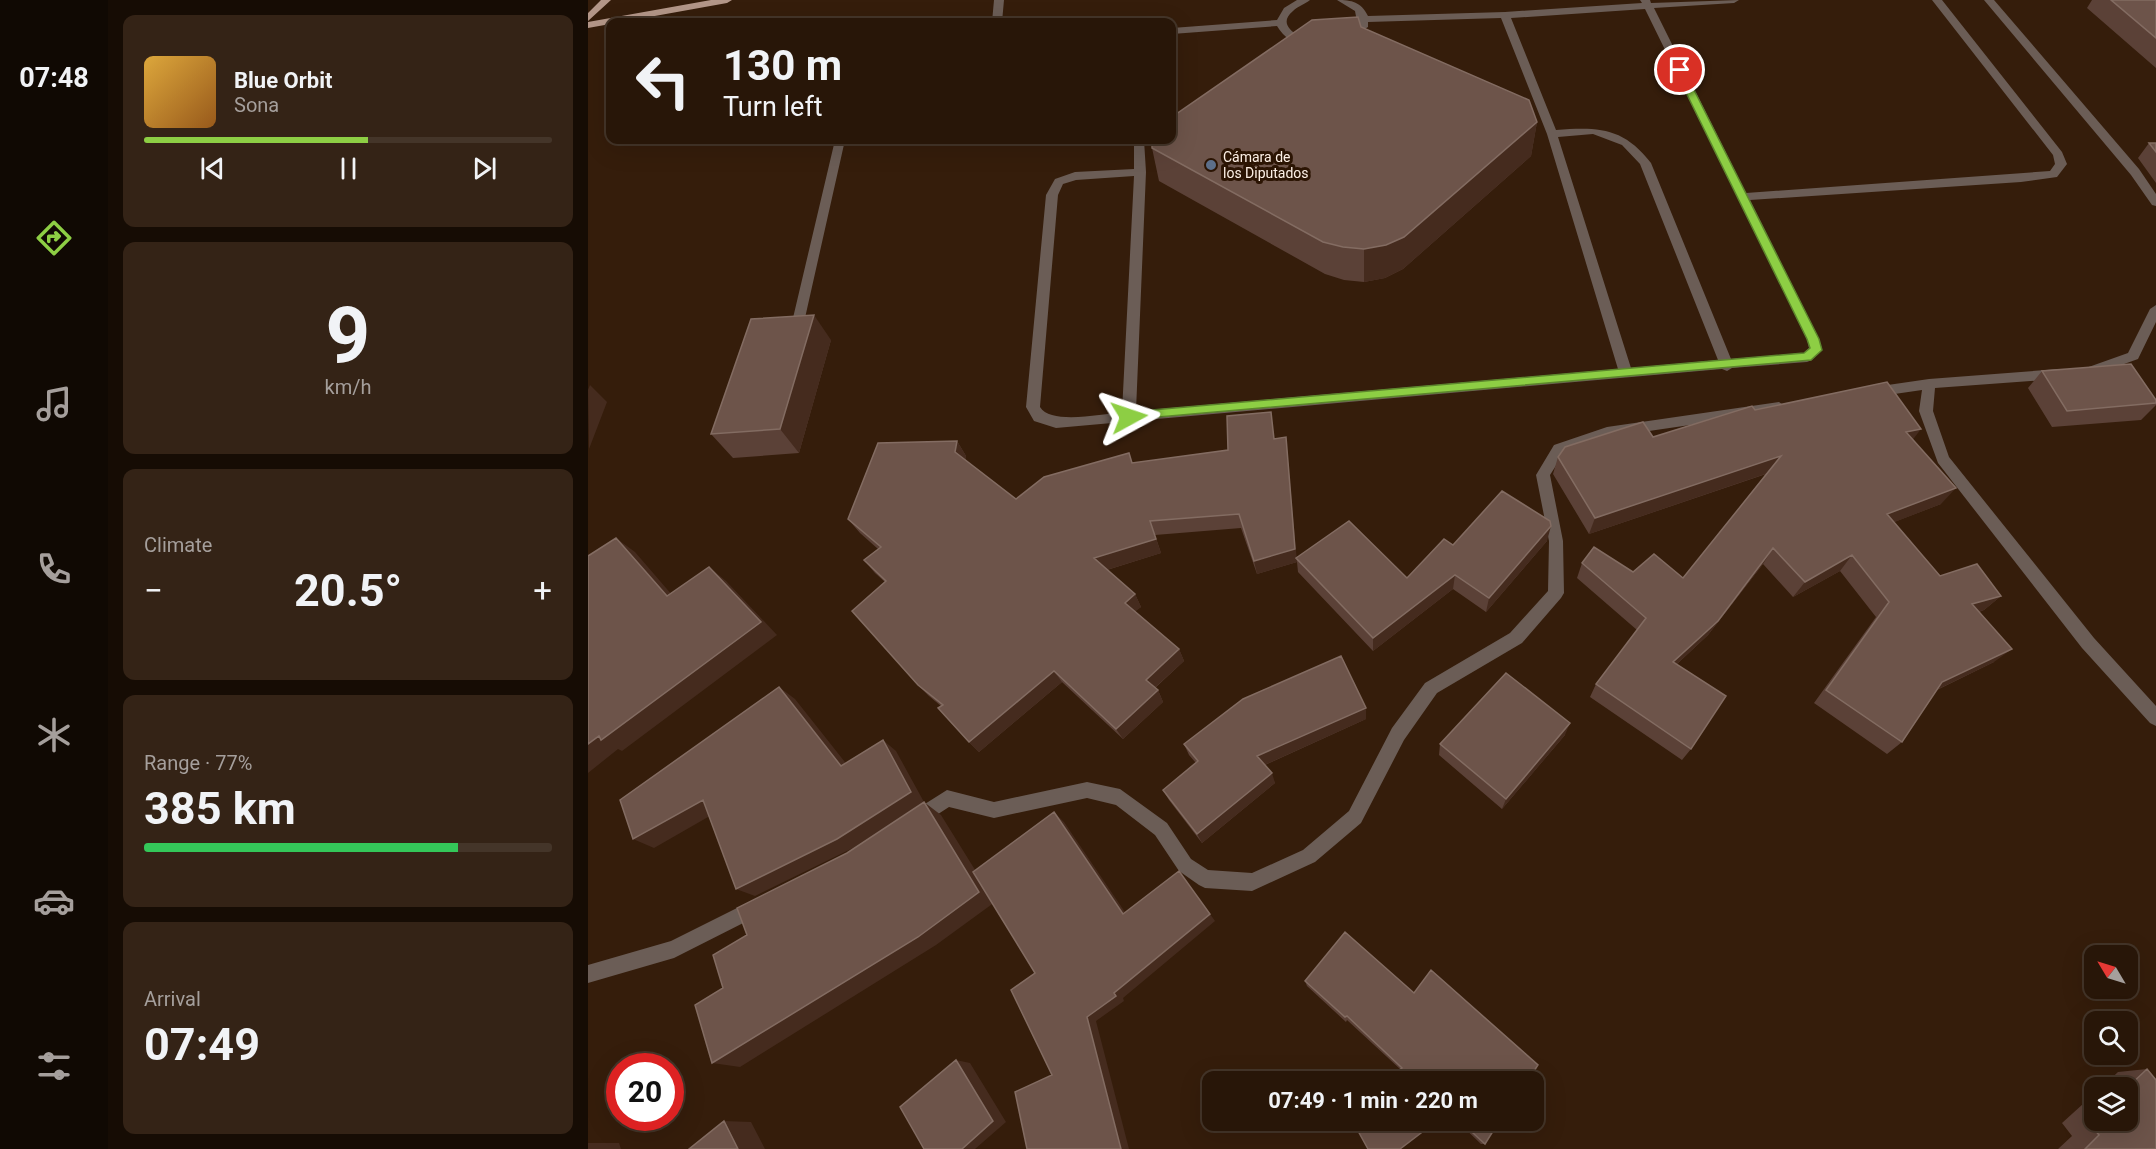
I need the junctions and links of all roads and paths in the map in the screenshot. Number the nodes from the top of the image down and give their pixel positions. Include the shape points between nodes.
1 (606, 0) edge
2 (727, 0) edge
3 (999, 0) edge
4 (1305, 0) edge
5 (1342, 0) edge
6 (1734, 0) edge
7 (1937, 0) edge
8 (1989, 0) edge
9 (1646, 3) edge
10 (1505, 15) junction
11 (588, 18) edge
12 (627, 18) edge
13 (997, 18) edge
14 (1365, 19) junction
15 (606, 22) edge
16 (1280, 23) junction
17 (588, 25) edge
18 (1176, 31) edge
19 (1357, 34) edge
20 (1318, 44) edge
21 (1552, 134) junction
22 (839, 144) edge
23 (1139, 144) edge
24 (1140, 172) junction
25 (1742, 197) junction
26 (2156, 202) edge
27 (2156, 309) edge
28 (799, 318) edge
29 (1727, 366) junction
30 (1626, 374) junction
31 (1929, 384) junction
32 (1860, 394) edge
33 (1791, 405) edge
34 (1129, 417) junction
35 (2156, 718) edge
36 (898, 831) edge
37 (777, 897) edge
38 (588, 974) edge

1 - 11 main road
2 - 12 main road
3 - 13 street
4 - 16 street via 1287,9
5 - 14 street via 1355,5
6 - 9 street
7 - 25 street via 2058,154 2061,164 2053,174
8 - 26 street
9 - 10 street
9 - 25 street
10 - 14 street
10 - 21 street
14 - 19 street
15 - 17 main road
16 - 18 street
16 - 20 street via 1292,38
21 - 29 street via 1594,130 1626,143 1645,163
21 - 30 street
22 - 28 street
23 - 24 street
24 - 34 street
24 - 34 street via 1075,176 1059,182 1052,195 1034,407 1039,417 1056,423
25 - 29 street via 1816,350 1797,359
27 - 31 street via 2133,356 2091,371
29 - 30 street
30 - 34 street
31 - 32 street
31 - 35 street via 1926,411 1943,459 2088,643
33 - 36 street via 1607,432 1559,449 1543,475 1556,541 1556,593 1516,638 1431,688 1398,734 1355,818 1309,856 1252,882 1205,879 1185,865 1161,829 1120,797 1087,790 994,810 947,798
37 - 38 street via 674,948

